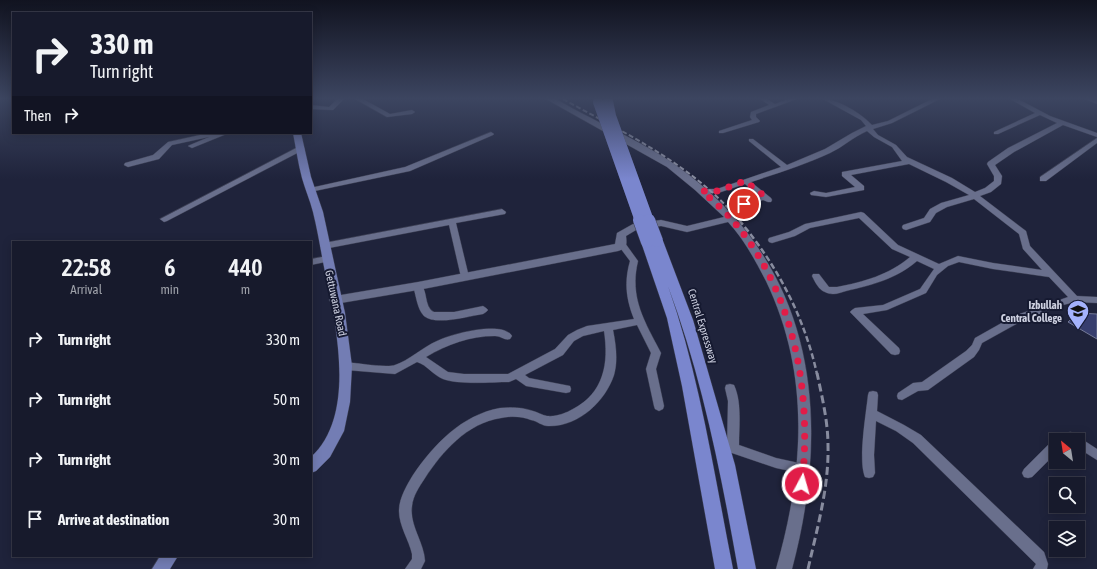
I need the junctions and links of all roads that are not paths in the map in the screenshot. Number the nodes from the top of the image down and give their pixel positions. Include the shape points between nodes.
1 (599, 126) edge
2 (606, 126) edge
3 (614, 126) edge
4 (743, 126) edge
5 (878, 126) edge
6 (1011, 126) edge
7 (1057, 126) edge
8 (1069, 126) edge
9 (870, 128) junction
10 (722, 132) dead end
11 (996, 132) dead end
12 (213, 134) edge
13 (223, 134) edge
14 (297, 134) edge
15 (491, 134) dead end
16 (1097, 135) edge
17 (751, 140) dead end
18 (1097, 140) edge
19 (192, 146) dead end
20 (301, 149) junction
21 (910, 162) junction
22 (128, 165) dead end
23 (787, 168) junction
24 (1043, 179) dead end
25 (745, 181) junction
26 (310, 190) junction
27 (702, 191) junction
28 (814, 193) dead end
29 (975, 195) junction
30 (744, 204) dead end
31 (502, 212) dead end
32 (164, 218) dead end
33 (731, 218) junction
34 (452, 222) junction
35 (906, 227) dead end
36 (772, 240) dead end
37 (652, 241) junction
38 (622, 245) junction
39 (324, 246) junction
40 (916, 257) junction
41 (327, 259) junction
42 (312, 262) edge
43 (940, 268) junction
44 (1051, 274) junction
45 (816, 276) dead end
46 (465, 277) junction
47 (418, 286) junction
48 (1075, 299) junction
49 (335, 300) junction
50 (1097, 300) edge
51 (483, 310) dead end
52 (640, 321) junction
53 (608, 327) junction
54 (506, 336) dead end
55 (895, 352) dead end
56 (417, 358) junction
57 (346, 366) junction
58 (518, 375) junction
59 (730, 388) dead end
60 (566, 389) dead end
61 (873, 395) dead end
62 (902, 396) dead end
63 (659, 406) dead end
64 (872, 414) junction
65 (1085, 447) edge
66 (1049, 452) edge
67 (1097, 455) edge
68 (312, 465) edge
69 (804, 469) junction
70 (869, 473) dead end
71 (1028, 473) dead end
72 (169, 557) edge
73 (160, 569) edge
74 (412, 569) edge
75 (724, 569) edge
76 (747, 569) edge
77 (784, 569) edge
78 (1040, 569) edge

1 - 27 street via 680,172
2 - 37 highway, Central Expressway, bridge
3 - 37 highway, Central Expressway, bridge
4 - 10 street
5 - 9 street
6 - 11 street
7 - 29 street via 990,164 998,176 998,182 988,190
8 - 16 street
9 - 21 street via 876,136 894,146 901,156
9 - 23 street via 850,136 828,151
12 - 22 street via 170,143 156,157
13 - 19 street
14 - 20 main road, Gettuwana Road
15 - 26 street via 407,169
17 - 23 street
18 - 24 street
20 - 26 main road, Gettuwana Road
20 - 32 street
21 - 28 street via 845,174 860,189 826,195
21 - 29 street
23 - 25 street
25 - 27 street via 718,191
25 - 30 street via 766,198
26 - 39 main road, Gettuwana Road
27 - 33 street
29 - 35 street via 944,205 933,211 927,220
29 - 44 street via 1023,233 1026,247
31 - 34 street
33 - 38 street via 687,230 661,223 632,227 621,235
33 - 69 street via 748,240 779,296 794,336 805,413
34 - 39 street
34 - 46 street
36 - 40 street via 808,226 861,215 895,247
37 - 75 highway, Central Expressway via 689,386
37 - 76 highway, Central Expressway via 687,320 729,479
38 - 46 street
38 - 52 street via 634,261 630,273 630,294
39 - 41 main road, Gettuwana Road
40 - 43 street
40 - 45 street via 900,270 880,280 837,290 825,289
41 - 42 street
41 - 49 main road, Gettuwana Road
43 - 44 street via 958,259 1007,269
43 - 55 street via 929,279 923,291 884,308 855,312
44 - 48 street
46 - 47 street
47 - 49 street
47 - 51 street via 424,308 433,316 443,317
48 - 50 street
48 - 62 street via 1049,306 1006,325 978,342 970,354 924,387 917,386
49 - 57 main road, Gettuwana Road
52 - 53 street
52 - 63 street via 656,353 651,369
53 - 58 street via 587,330 575,335 559,352
53 - 74 street via 612,364 598,395 584,409 570,418 546,421 513,412 489,417 474,422 436,451 408,497 405,513 419,551 420,561
54 - 56 street via 498,332 466,335 441,343
56 - 57 street via 395,370
56 - 58 street via 446,376 509,378
57 - 68 main road, Gettuwana Road via 343,402 336,431 325,453
58 - 60 street via 526,382
59 - 69 street via 733,401 733,448 776,463
61 - 64 street
64 - 70 street
64 - 78 street via 917,440 1039,557 1042,564
65 - 67 street
66 - 71 street
69 - 77 street via 796,520
72 - 73 main road

